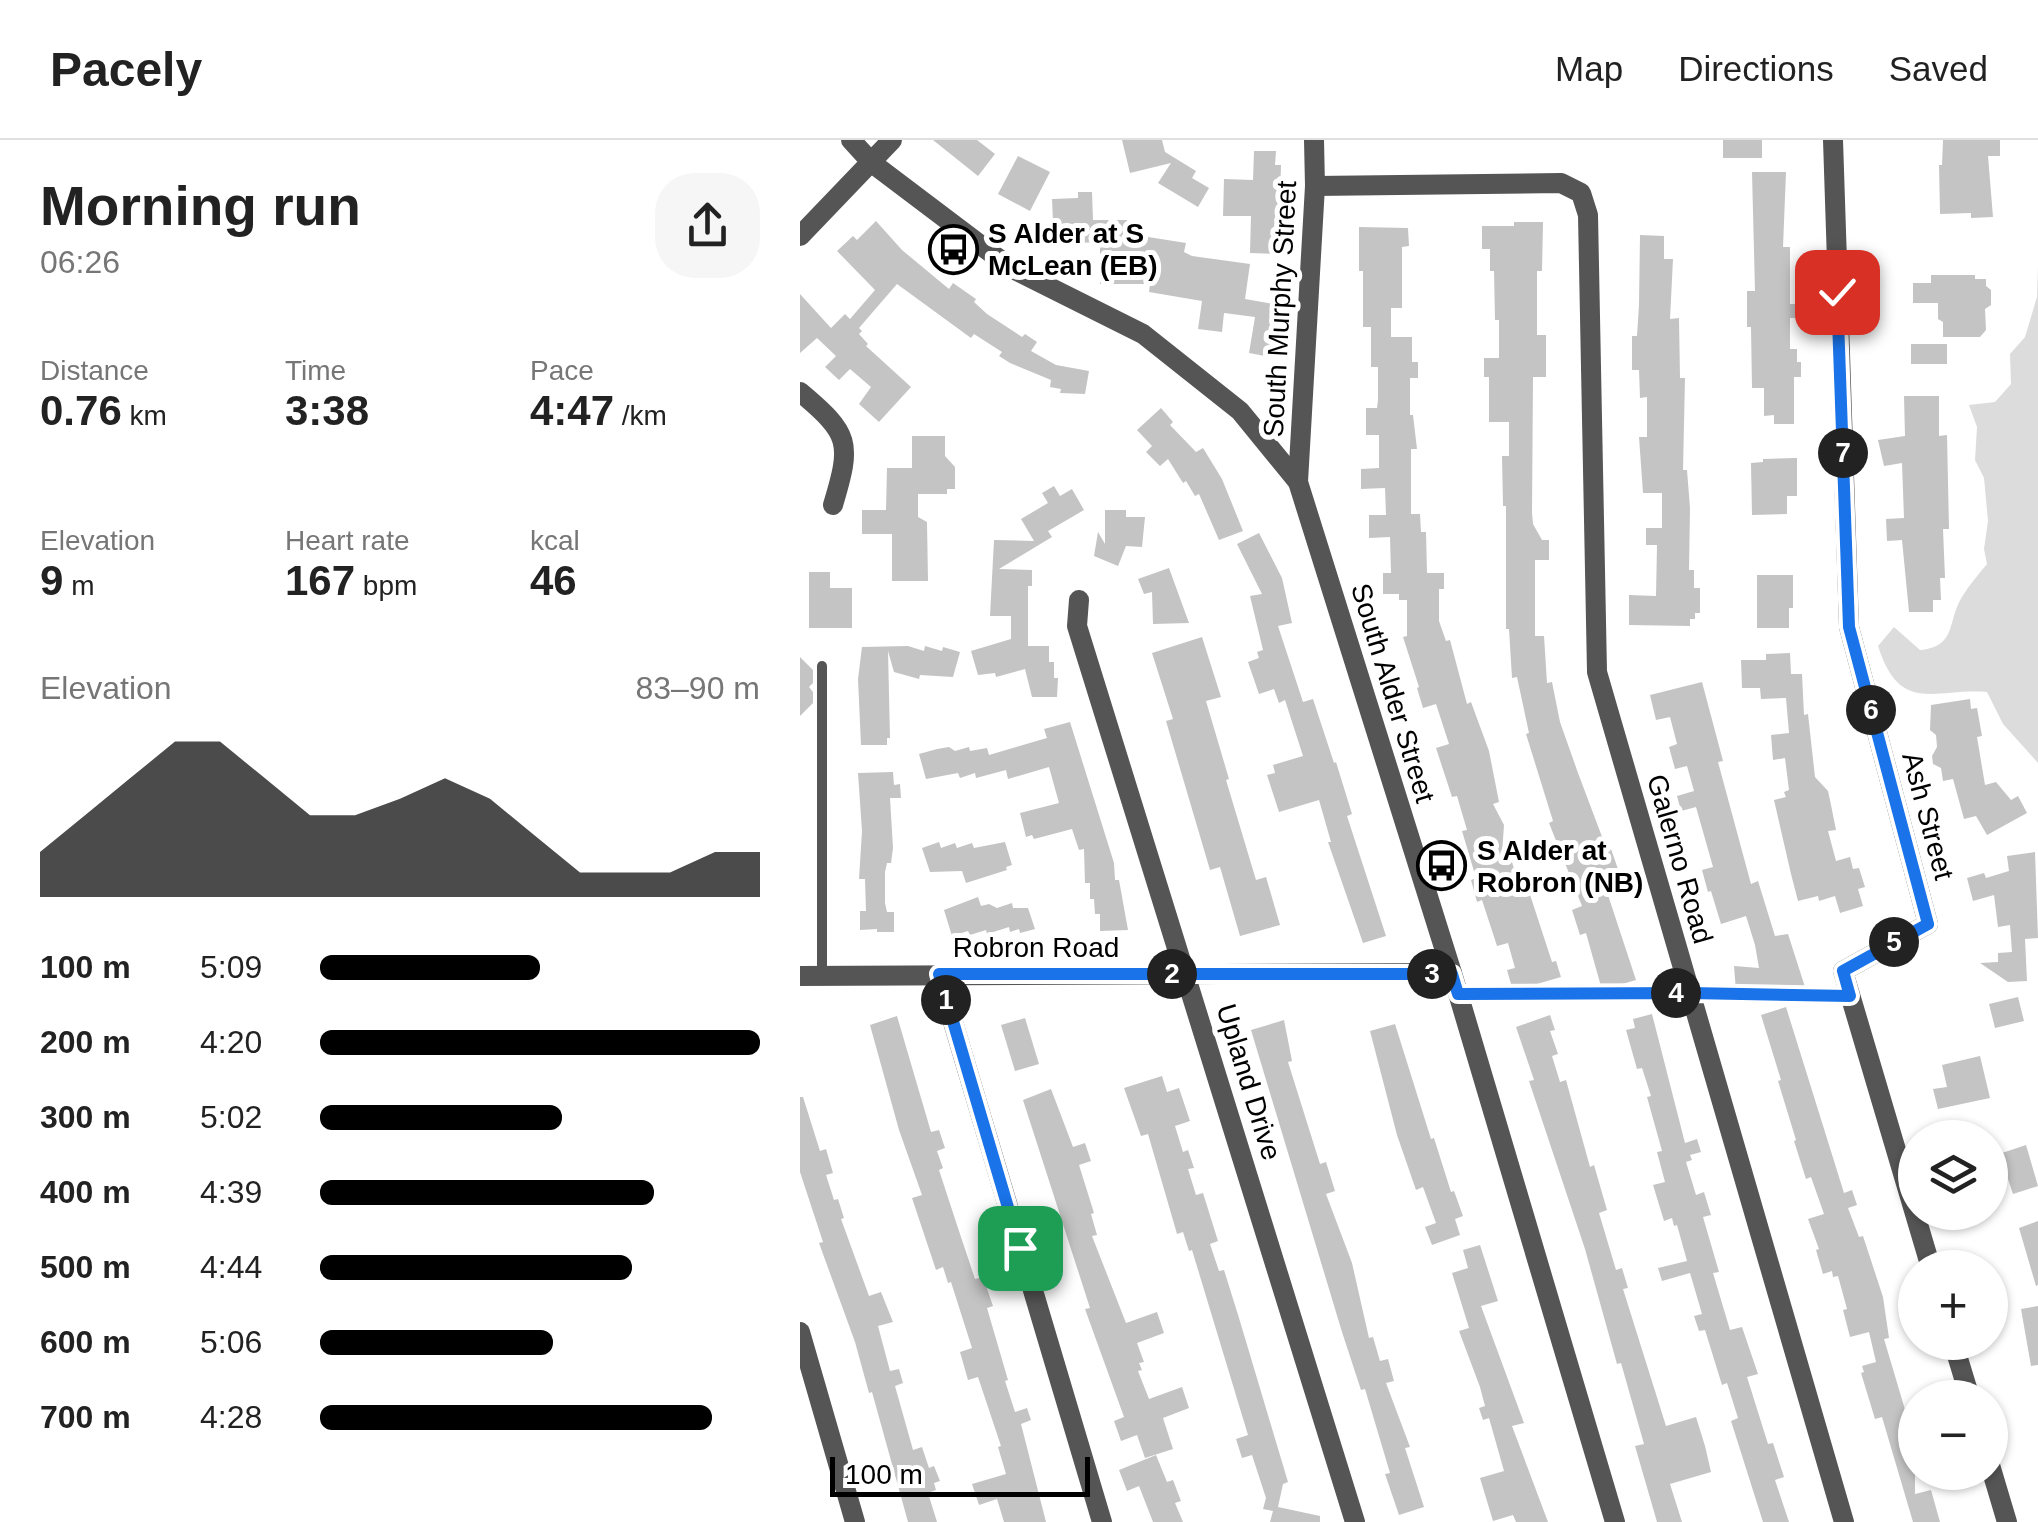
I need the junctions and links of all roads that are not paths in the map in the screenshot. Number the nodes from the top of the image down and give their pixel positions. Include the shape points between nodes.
1 (850, 140) edge
2 (892, 140) edge
3 (1314, 140) edge
4 (1833, 140) edge
5 (872, 162) junction
6 (1314, 186) junction
7 (800, 236) edge
8 (800, 392) edge
9 (1298, 482) junction
10 (832, 504) dead end
11 (1079, 600) dead end
12 (822, 666) dead end
13 (939, 974) junction
14 (1187, 974) junction
15 (800, 976) edge
16 (822, 976) junction
17 (1455, 984) junction
18 (1926, 1250) edge
19 (800, 1332) edge
20 (1997, 1490) edge
21 (855, 1522) edge
22 (1102, 1522) edge
23 (1356, 1522) edge
24 (1615, 1522) edge
25 (1844, 1522) edge
26 (2007, 1522) edge

1 - 5 street, South Alder Street
2 - 5 street
3 - 6 street, South Murphy Street
4 - 18 street, Ash Street via 1849,627 1928,924 1843,971
5 - 7 street
5 - 9 street, South Alder Street via 1012,268 1143,334 1240,411
6 - 9 street, South Murphy Street
6 - 25 street, Galerno Road via 1561,183 1581,194 1588,215 1597,672
8 - 10 street via 831,418 844,440
9 - 17 street, South Alder Street
11 - 14 street, Upland Drive via 1077,626
12 - 16 lane
13 - 14 street, Robron Road
13 - 16 street, Robron Road
13 - 22 street
14 - 17 street, Robron Road
14 - 23 street, Upland Drive
15 - 16 street, Robron Road
17 - 24 street, South Alder Street
19 - 21 street
20 - 26 street

